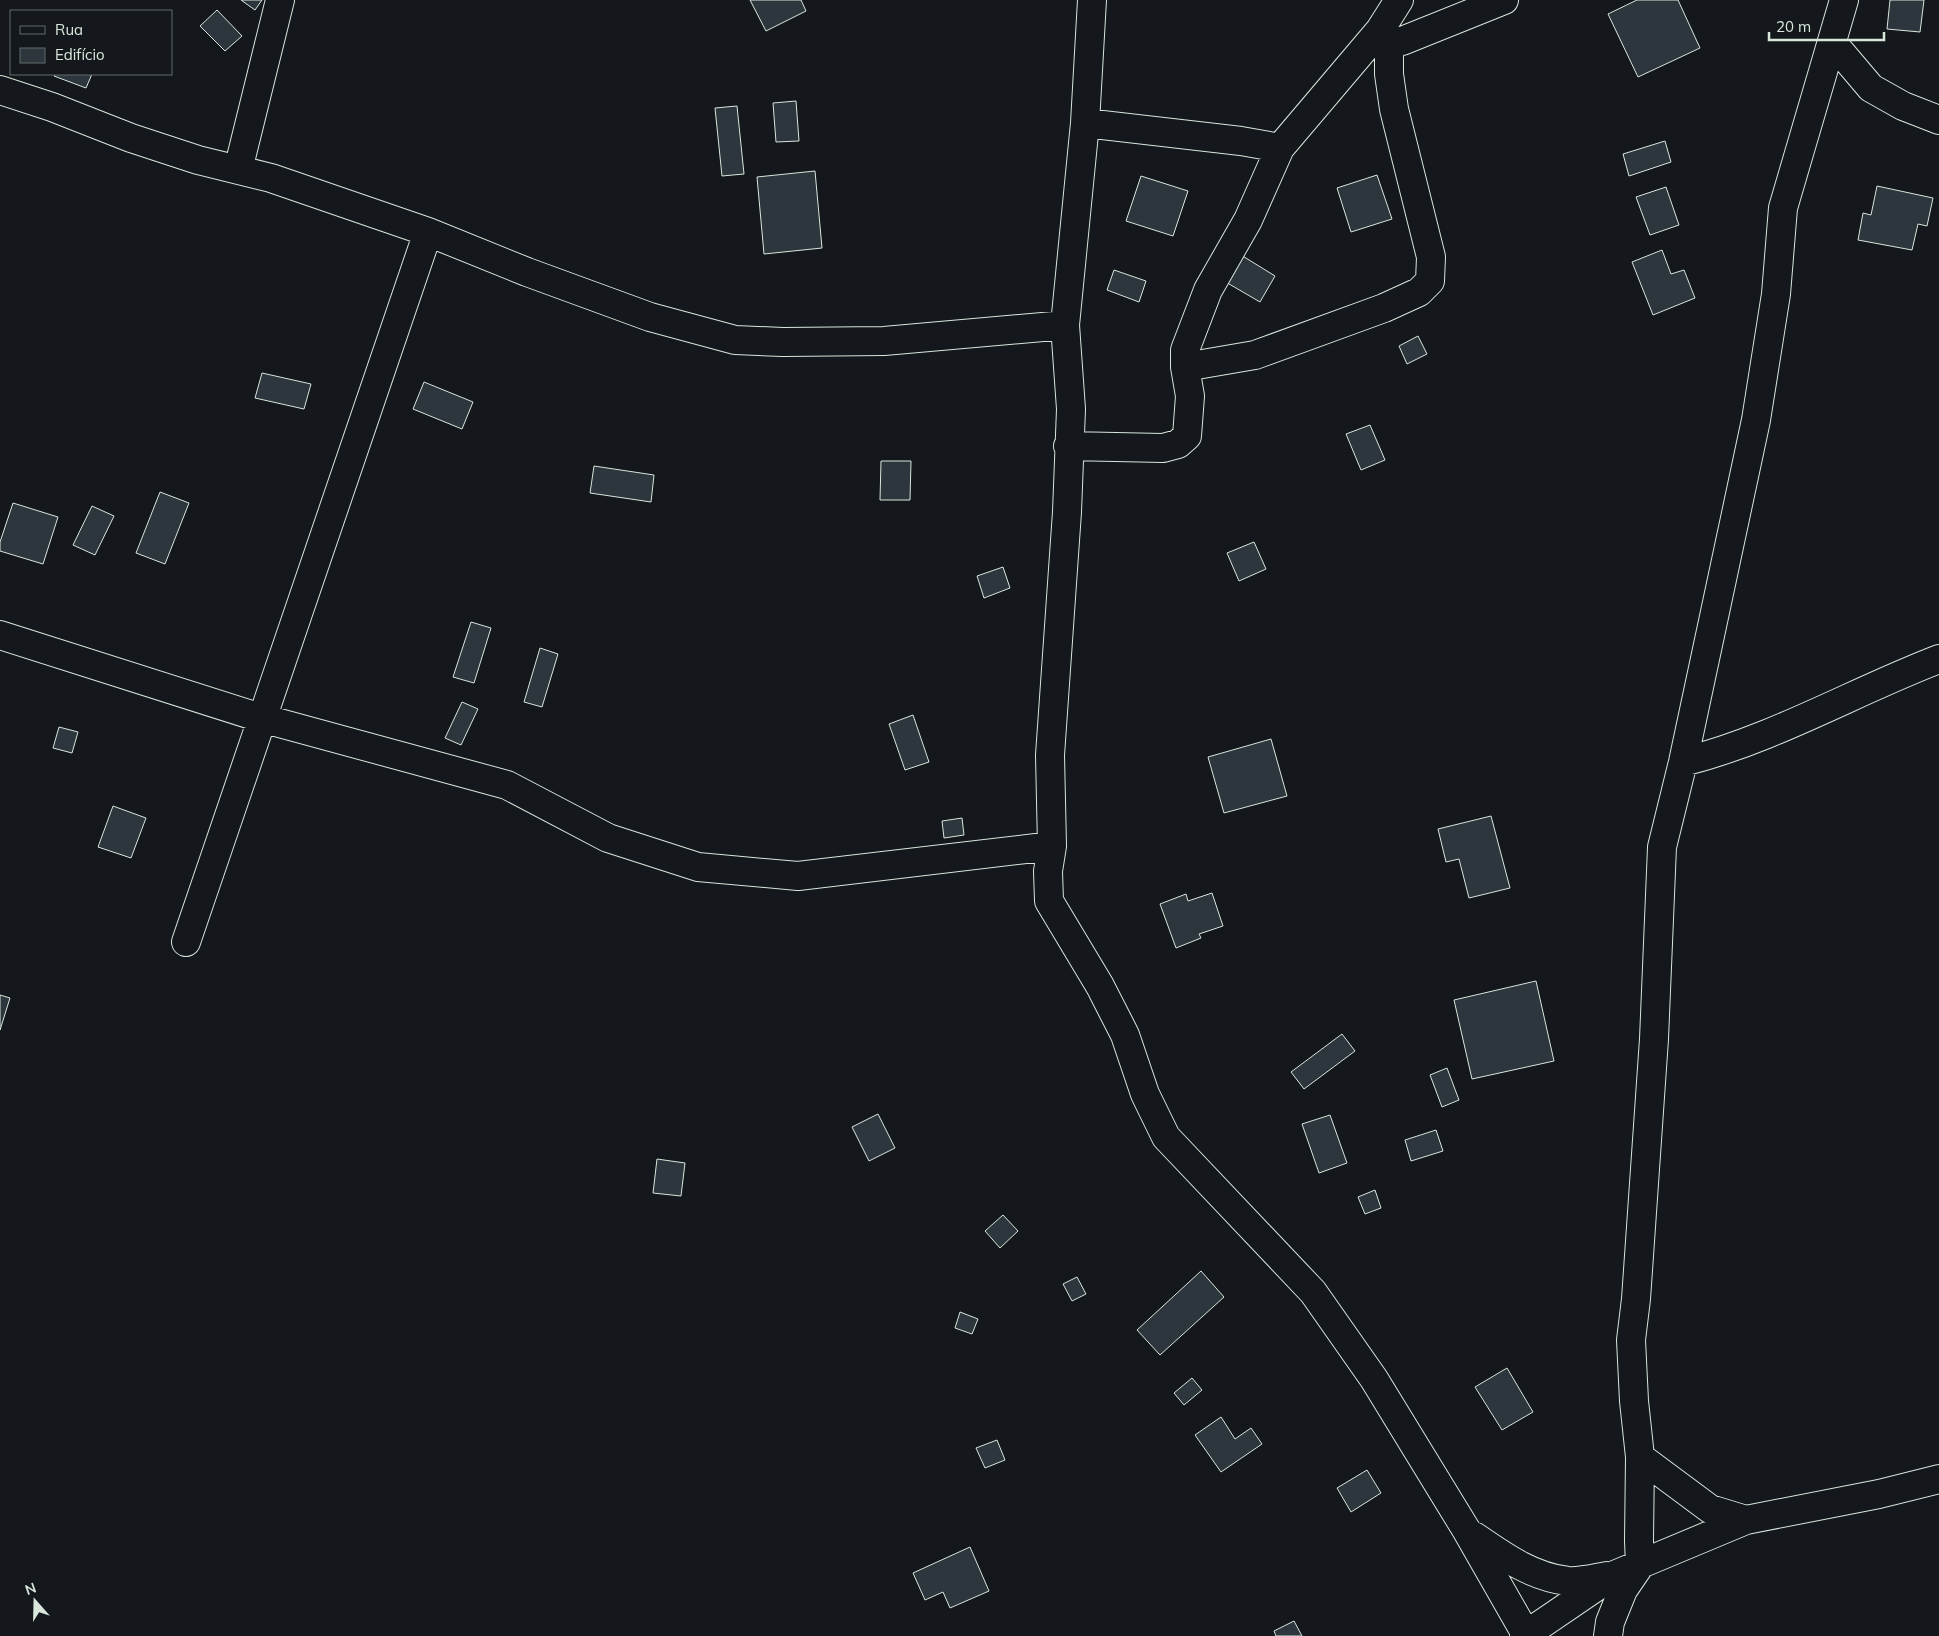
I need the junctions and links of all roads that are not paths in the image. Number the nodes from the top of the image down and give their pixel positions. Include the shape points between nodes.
1 (280, 0) edge
2 (1092, 0) edge
3 (1399, 0) edge
4 (1504, 0) edge
5 (1844, 0) edge
6 (1385, 34) junction
7 (1832, 42) junction
8 (0, 90) edge
9 (1939, 120) edge
10 (1085, 123) junction
11 (1280, 148) junction
12 (238, 170) junction
13 (428, 232) junction
14 (1065, 325) junction
15 (1185, 367) junction
16 (1068, 446) junction
17 (0, 635) edge
18 (1939, 659) edge
19 (261, 718) junction
20 (1683, 762) junction
21 (1052, 846) junction
22 (186, 942) dead end
23 (1640, 1458) junction
24 (1939, 1479) edge
25 (1746, 1520) junction
26 (1467, 1531) junction
27 (1640, 1565) junction
28 (1612, 1576) junction
29 (1526, 1635) edge
30 (1608, 1636) edge

1 - 12 street
2 - 10 street
3 - 6 street
4 - 6 street via 1402,41
5 - 7 street
6 - 11 street
6 - 15 street via 1394,109 1431,257 1430,281 1418,292 1384,308 1255,355
7 - 9 street via 1871,88 1903,106
7 - 20 street via 1783,208 1776,294 1756,420
8 - 12 street via 131,138
10 - 11 street
10 - 14 street
11 - 15 street via 1248,220 1208,290 1184,350
12 - 13 street via 271,178
13 - 14 street via 650,317 735,340 884,341
13 - 19 street
14 - 16 street via 1071,409
15 - 16 street via 1190,396 1187,436 1178,444 1163,448
16 - 21 street via 1067,512 1050,755
17 - 19 street
18 - 20 street via 1794,724 1718,753
19 - 21 street via 507,785 608,838 698,867 798,876
19 - 22 street
20 - 23 street via 1662,847 1654,1039 1631,1340
21 - 26 street via 1048,871 1049,901 1125,1035 1145,1094 1166,1137 1313,1292 1374,1379
23 - 25 street via 1710,1509
23 - 27 street
24 - 25 street
25 - 27 street
26 - 28 street via 1529,1570 1569,1581
26 - 29 street
27 - 28 street
27 - 30 street via 1623,1590
28 - 29 street

